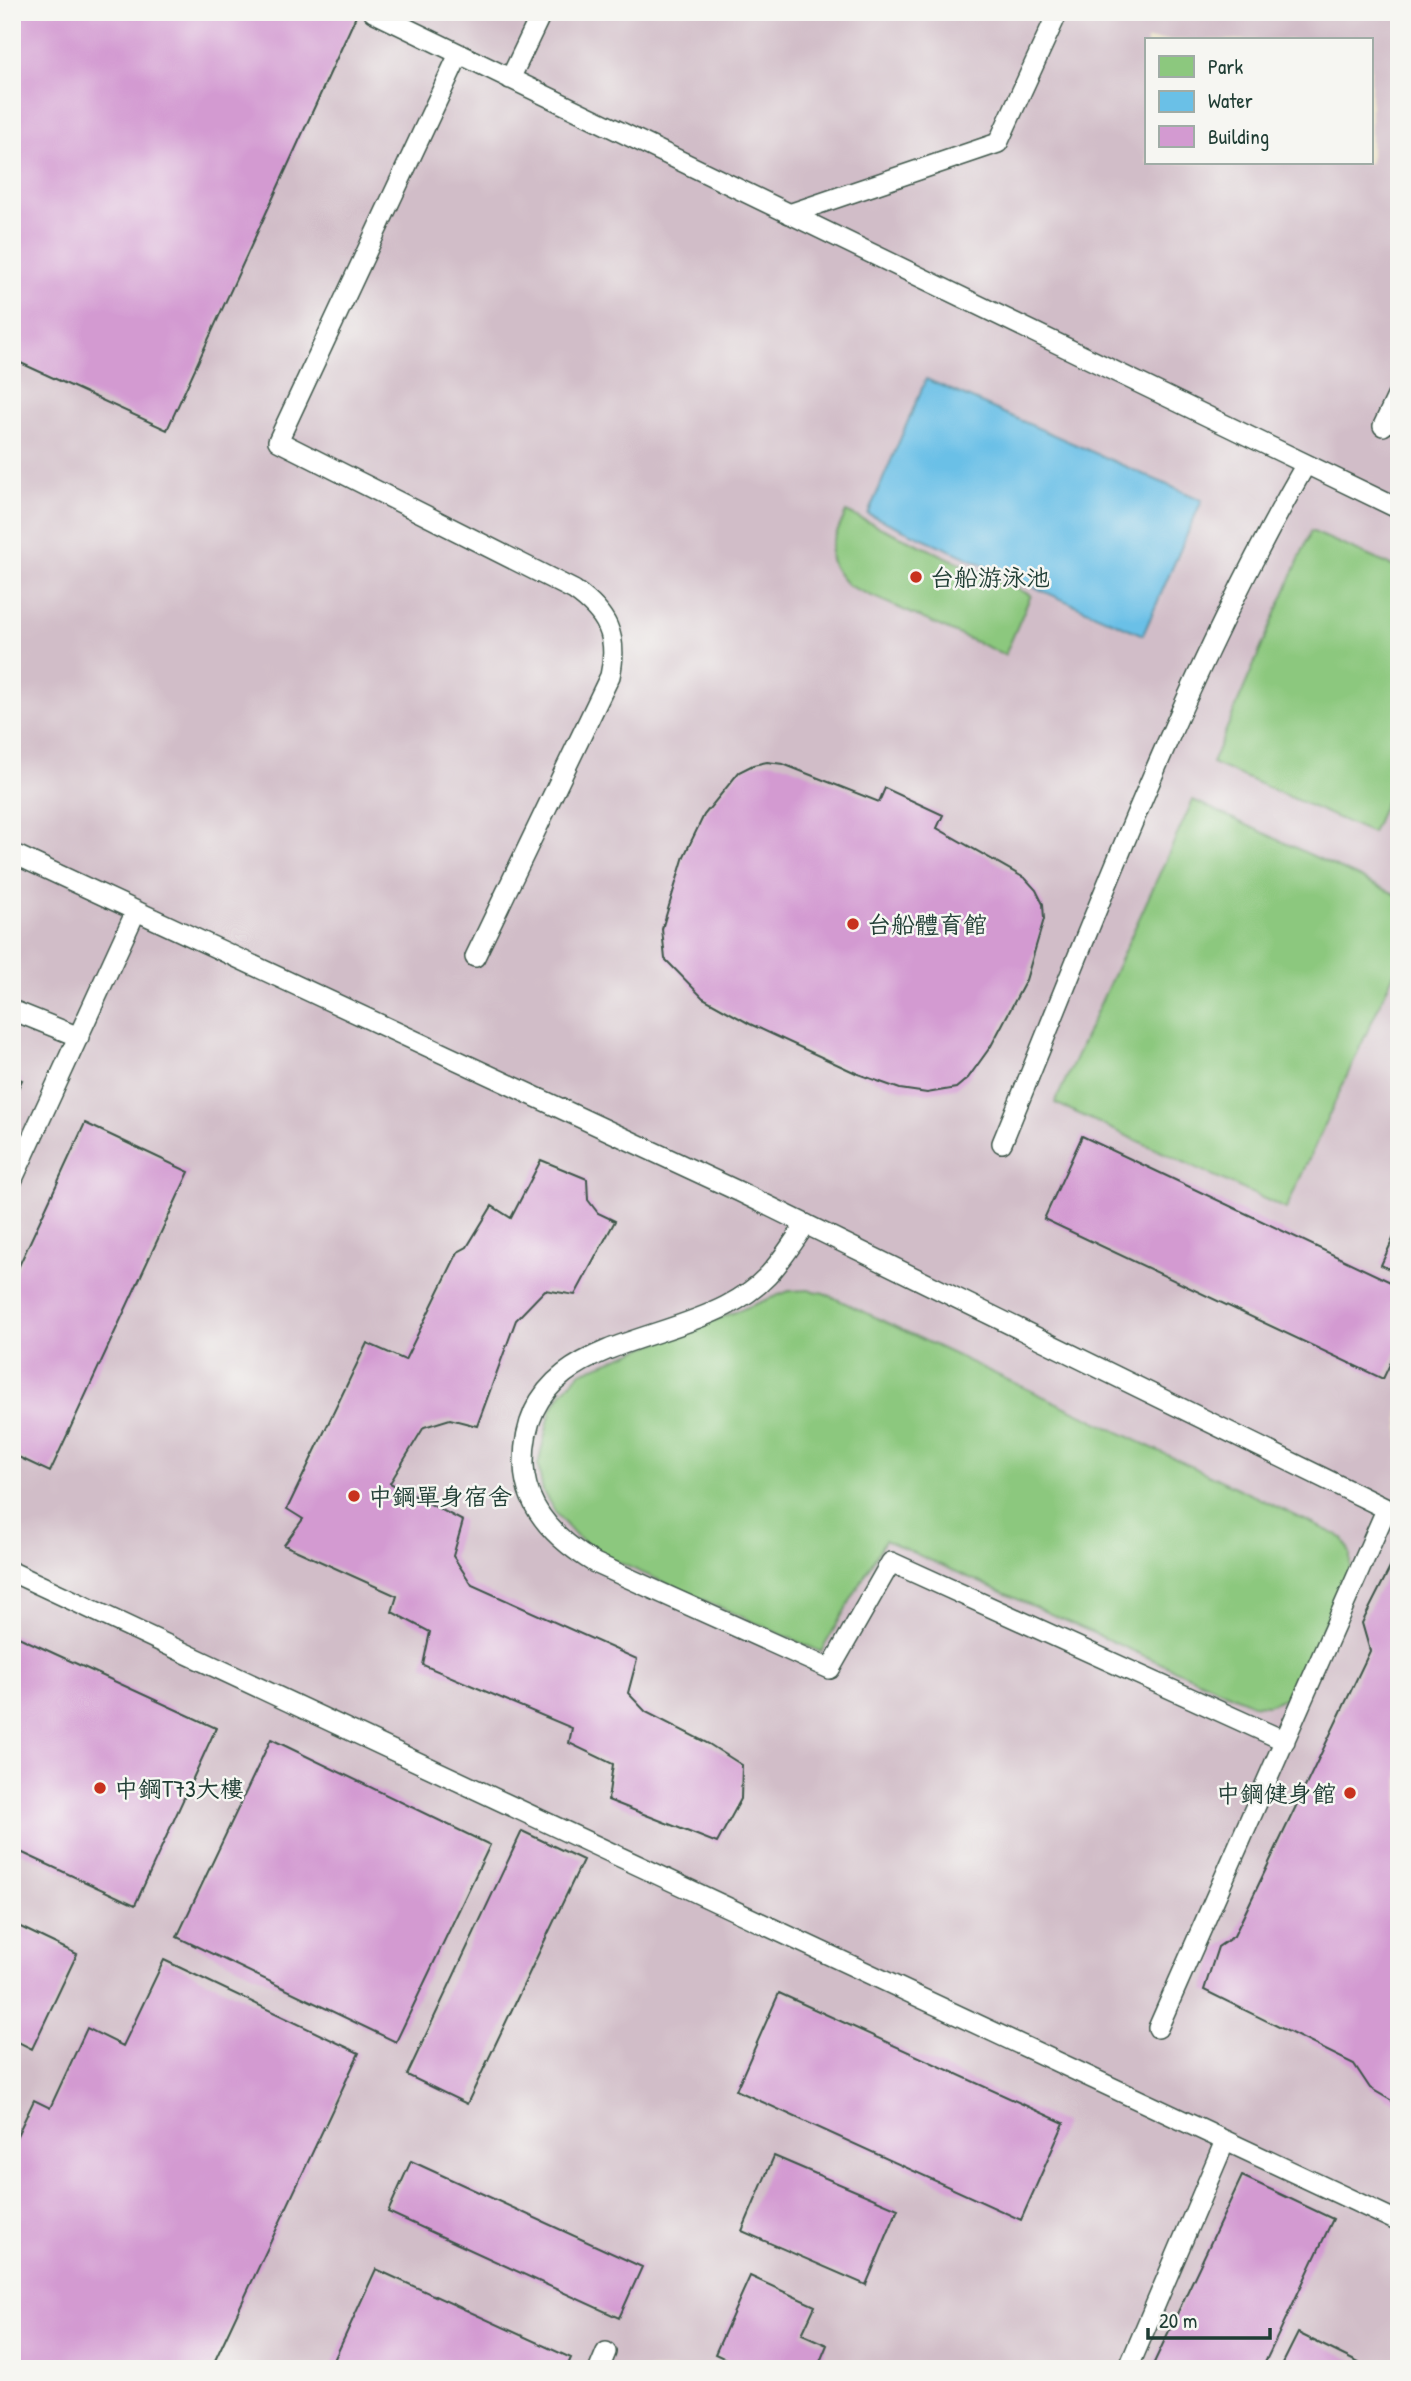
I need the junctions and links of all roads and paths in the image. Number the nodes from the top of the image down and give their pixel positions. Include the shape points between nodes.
1 (373, 12) edge
2 (542, 12) edge
3 (1058, 12) edge
4 (459, 54) junction
5 (510, 79) junction
6 (789, 214) junction
7 (1399, 392) edge
8 (1383, 426) dead end
9 (1306, 464) junction
10 (1399, 509) edge
11 (12, 853) edge
12 (136, 911) junction
13 (475, 957) dead end
14 (12, 1010) edge
15 (79, 1037) junction
16 (1002, 1143) dead end
17 (12, 1181) edge
18 (806, 1224) junction
19 (1393, 1513) edge
20 (12, 1572) edge
21 (1285, 1741) junction
22 (1158, 2028) dead end
23 (1225, 2141) junction
24 (1399, 2222) edge
25 (1128, 2369) edge

1 - 4 lane
2 - 5 lane
3 - 6 lane via 998,143
4 - 5 lane
4 - 13 lane via 278,441 574,590 596,605 609,629 615,653 610,676
5 - 6 lane
6 - 9 lane
7 - 8 lane
9 - 10 lane
9 - 16 lane via 1274,520 1170,737
11 - 12 lane
12 - 15 lane
12 - 18 lane
14 - 15 lane
15 - 17 lane
18 - 19 lane
18 - 21 lane via 766,1281 726,1307 583,1360 555,1379 535,1405 524,1441 525,1482 538,1513 566,1546 830,1669 891,1562
19 - 21 lane
20 - 23 lane
21 - 22 lane
23 - 24 lane
23 - 25 lane

